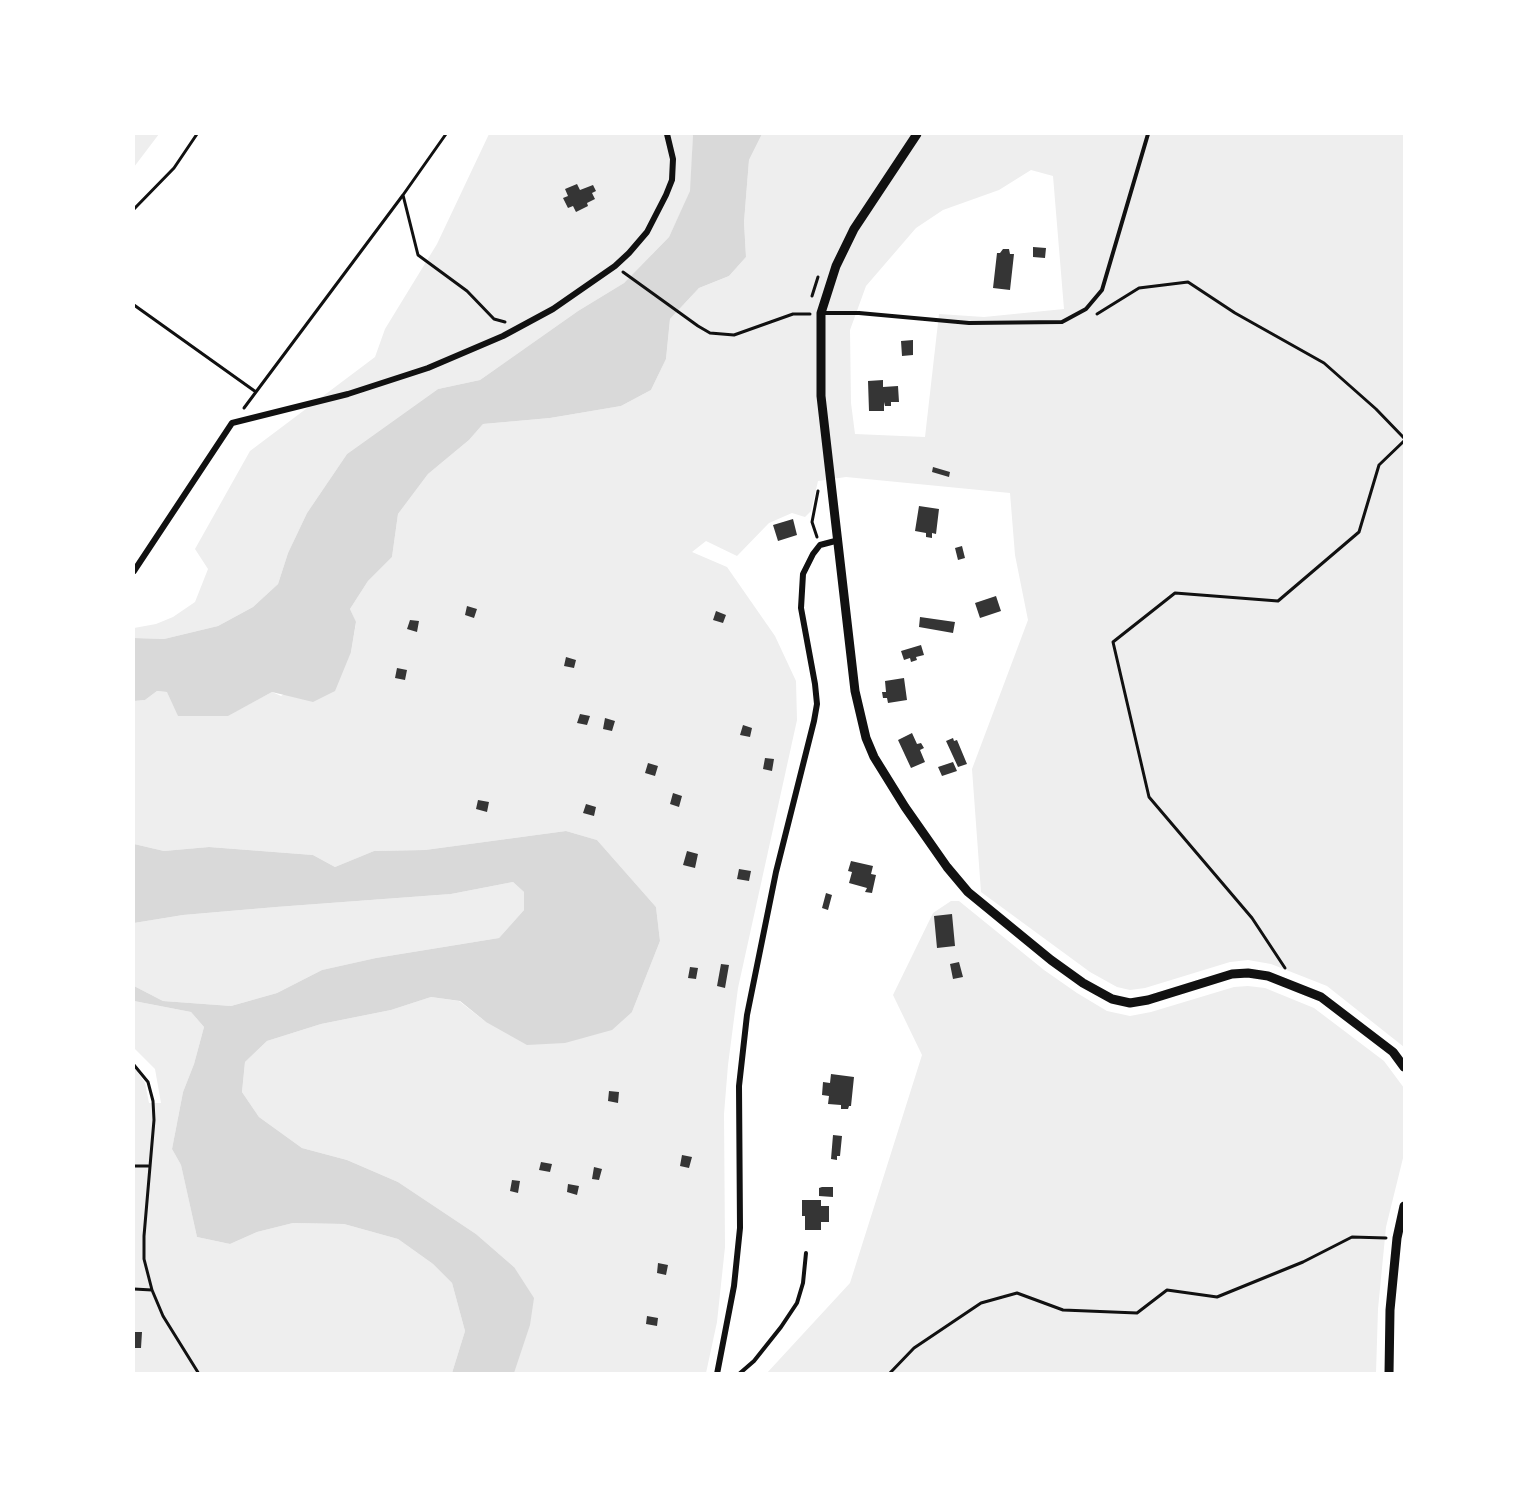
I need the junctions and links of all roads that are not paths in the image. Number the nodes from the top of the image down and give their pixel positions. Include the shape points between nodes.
1 (667, 134) edge
2 (917, 134) edge
3 (1148, 134) edge
4 (821, 313) junction
5 (838, 540) junction
6 (134, 571) edge
7 (1404, 1067) edge
8 (1404, 1206) edge
9 (806, 1253) dead end
10 (717, 1374) edge
11 (739, 1374) edge
12 (1389, 1374) edge

1 - 6 street via 673,159 672,180 666,195 647,232 601,277 503,336 428,368 348,394 232,423
2 - 4 street via 854,229 836,266
3 - 4 lane via 1102,290 1086,309 1062,322 969,323
4 - 5 street via 821,396
5 - 7 street via 855,691 866,738 905,807 968,892 1051,960 1112,999 1130,1003 1219,978 1248,973 1268,976 1321,997 1392,1052
5 - 10 street via 820,545 803,574 801,608 817,704 776,872 747,1015 740,1086 740,1228 734,1286
8 - 12 street via 1390,1310
9 - 11 lane via 796,1303 754,1361

